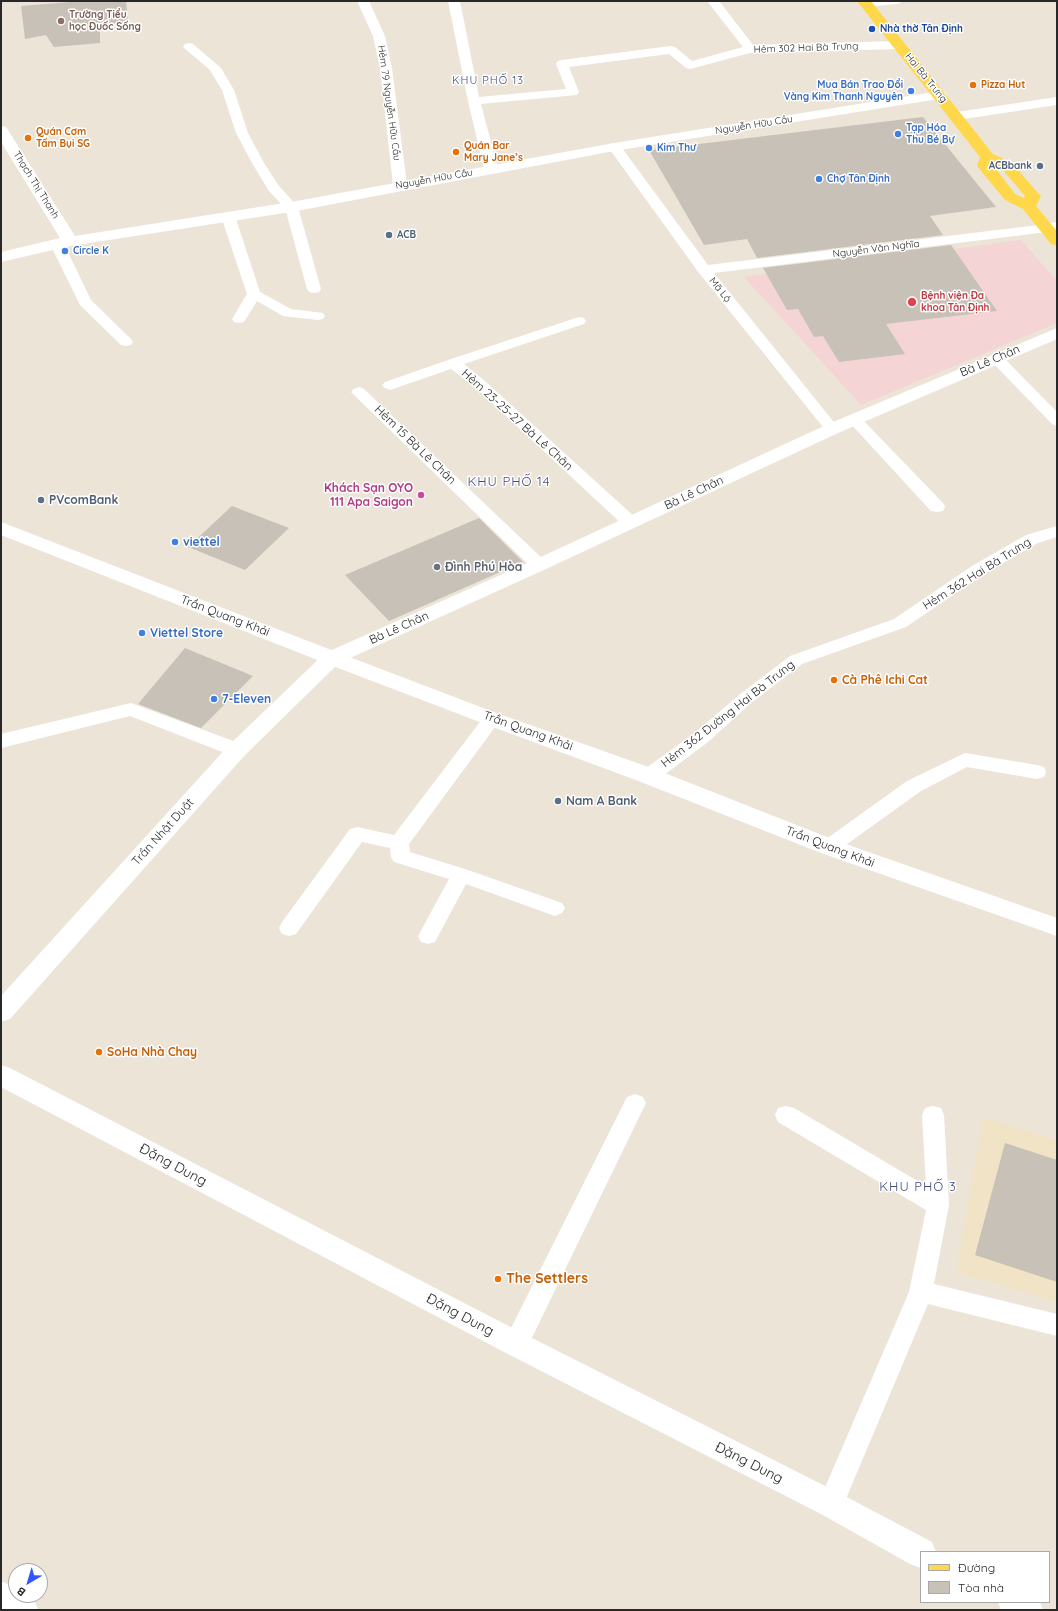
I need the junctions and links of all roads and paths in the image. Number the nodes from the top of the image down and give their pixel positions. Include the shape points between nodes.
1 (363, 1) edge
2 (454, 1) edge
3 (713, 1) edge
4 (896, 1) edge
5 (865, 3) edge
6 (899, 45) junction
7 (189, 47) dead end
8 (750, 49) junction
9 (940, 95) junction
10 (474, 101) junction
11 (1057, 101) edge
12 (957, 116) junction
13 (1, 130) edge
14 (614, 147) junction
15 (7, 148) edge
16 (491, 169) junction
17 (400, 185) junction
18 (291, 206) junction
19 (228, 216) junction
20 (1052, 227) edge
21 (1057, 240) edge
22 (63, 243) junction
23 (1, 257) edge
24 (704, 270) junction
25 (314, 289) dead end
26 (254, 294) junction
27 (318, 316) dead end
28 (239, 319) dead end
29 (579, 320) dead end
30 (1057, 333) edge
31 (126, 342) dead end
32 (996, 358) junction
33 (453, 363) junction
34 (390, 385) dead end
35 (359, 392) dead end
36 (855, 420) junction
37 (1057, 421) edge
38 (832, 429) junction
39 (937, 507) dead end
40 (630, 522) junction
41 (1, 528) edge
42 (1057, 531) edge
43 (539, 565) junction
44 (900, 623) joint
45 (332, 658) junction
46 (492, 719) junction
47 (1, 741) edge
48 (237, 750) junction
49 (1037, 772) dead end
50 (649, 776) junction
51 (399, 843) junction
52 (829, 848) junction
53 (462, 875) junction
54 (555, 908) dead end
55 (1057, 927) edge
56 (289, 928) dead end
57 (428, 936) dead end
58 (1, 1012) edge
59 (1, 1075) edge
60 (635, 1103) dead end
61 (786, 1115) dead end
62 (933, 1115) dead end
63 (938, 1205) junction
64 (921, 1292) junction
65 (1057, 1325) edge
66 (516, 1344) junction
67 (831, 1504) junction
68 (920, 1552) edge
69 (1, 1596) edge
70 (1015, 1603) edge
71 (23, 1610) edge
72 (1028, 1610) edge

1 - 17 lane, Hẻm 79 Nguyễn Hữu Cầu via 379,36 386,68
2 - 10 lane
3 - 8 lane
4 - 5 lane
5 - 6 main road, Hai Bà Trưng
6 - 8 lane, Hẻm 302 Hai Bà Trưng
6 - 9 main road, Hai Bà Trưng
7 - 18 lane via 215,68 228,90 242,133 258,163 274,188
8 - 10 lane, Hẻm 302 Hai Bà Trưng via 690,65 671,50 562,64 573,92
9 - 12 main road, Hai Bà Trưng
9 - 14 street, Nguyễn Hữu Cầu
10 - 16 lane
11 - 12 lane
12 - 20 main road, Hai Bà Trưng via 988,156 985,166 1010,197 1028,206
13 - 15 street, Thạch Thị Thanh
14 - 16 street, Nguyễn Hữu Cầu
14 - 24 lane, Mã Lộ
15 - 22 street, Thạch Thị Thanh
16 - 17 street, Nguyễn Hữu Cầu
17 - 18 street, Nguyễn Hữu Cầu
18 - 19 street, Nguyễn Hữu Cầu
18 - 25 lane
19 - 22 street, Nguyễn Hữu Cầu
19 - 26 lane
20 - 21 main road, Hai Bà Trưng
20 - 24 lane, Nguyễn Văn Nghĩa
22 - 23 street, Nguyễn Hữu Cầu
22 - 31 lane via 85,302
24 - 38 lane, Mã Lộ
26 - 27 lane via 288,313
26 - 28 lane
29 - 33 lane
30 - 32 street, Bà Lê Chân
32 - 36 street, Bà Lê Chân
32 - 37 lane
33 - 34 lane, Hẻm 23-25-27 Bà Lê Chân
33 - 40 lane, Hẻm 23-25-27 Bà Lê Chân via 481,385
35 - 43 lane, Hẻm 15 Bà Lê Chân
36 - 38 street, Bà Lê Chân
36 - 39 lane
38 - 40 street, Bà Lê Chân
40 - 43 street, Bà Lê Chân
41 - 45 street, Trần Quang Khải
42 - 44 lane, Hẻm 362 Hai Bà Trưng via 1032,539 978,570
43 - 45 street, Bà Lê Chân
44 - 50 lane, Hẻm 362 Đường Hai Bà Trưng via 796,660 745,699 702,737
45 - 46 street, Trần Quang Khải
45 - 48 street, Trần Nhật Duật
46 - 50 street, Trần Quang Khải
46 - 51 lane
47 - 48 lane via 132,709
48 - 58 street, Trần Nhật Duật
49 - 52 lane via 965,760 914,786
50 - 52 street, Trần Quang Khải
51 - 53 lane via 401,857
51 - 56 lane via 357,834
52 - 55 street, Trần Quang Khải
53 - 54 lane
53 - 57 lane
59 - 66 street, Đặng Dung
60 - 66 lane
61 - 63 lane
62 - 63 lane
63 - 64 lane
64 - 65 lane
64 - 67 lane
66 - 67 street, Đặng Dung
67 - 68 street, Đặng Dung
69 - 71 street
70 - 72 street

